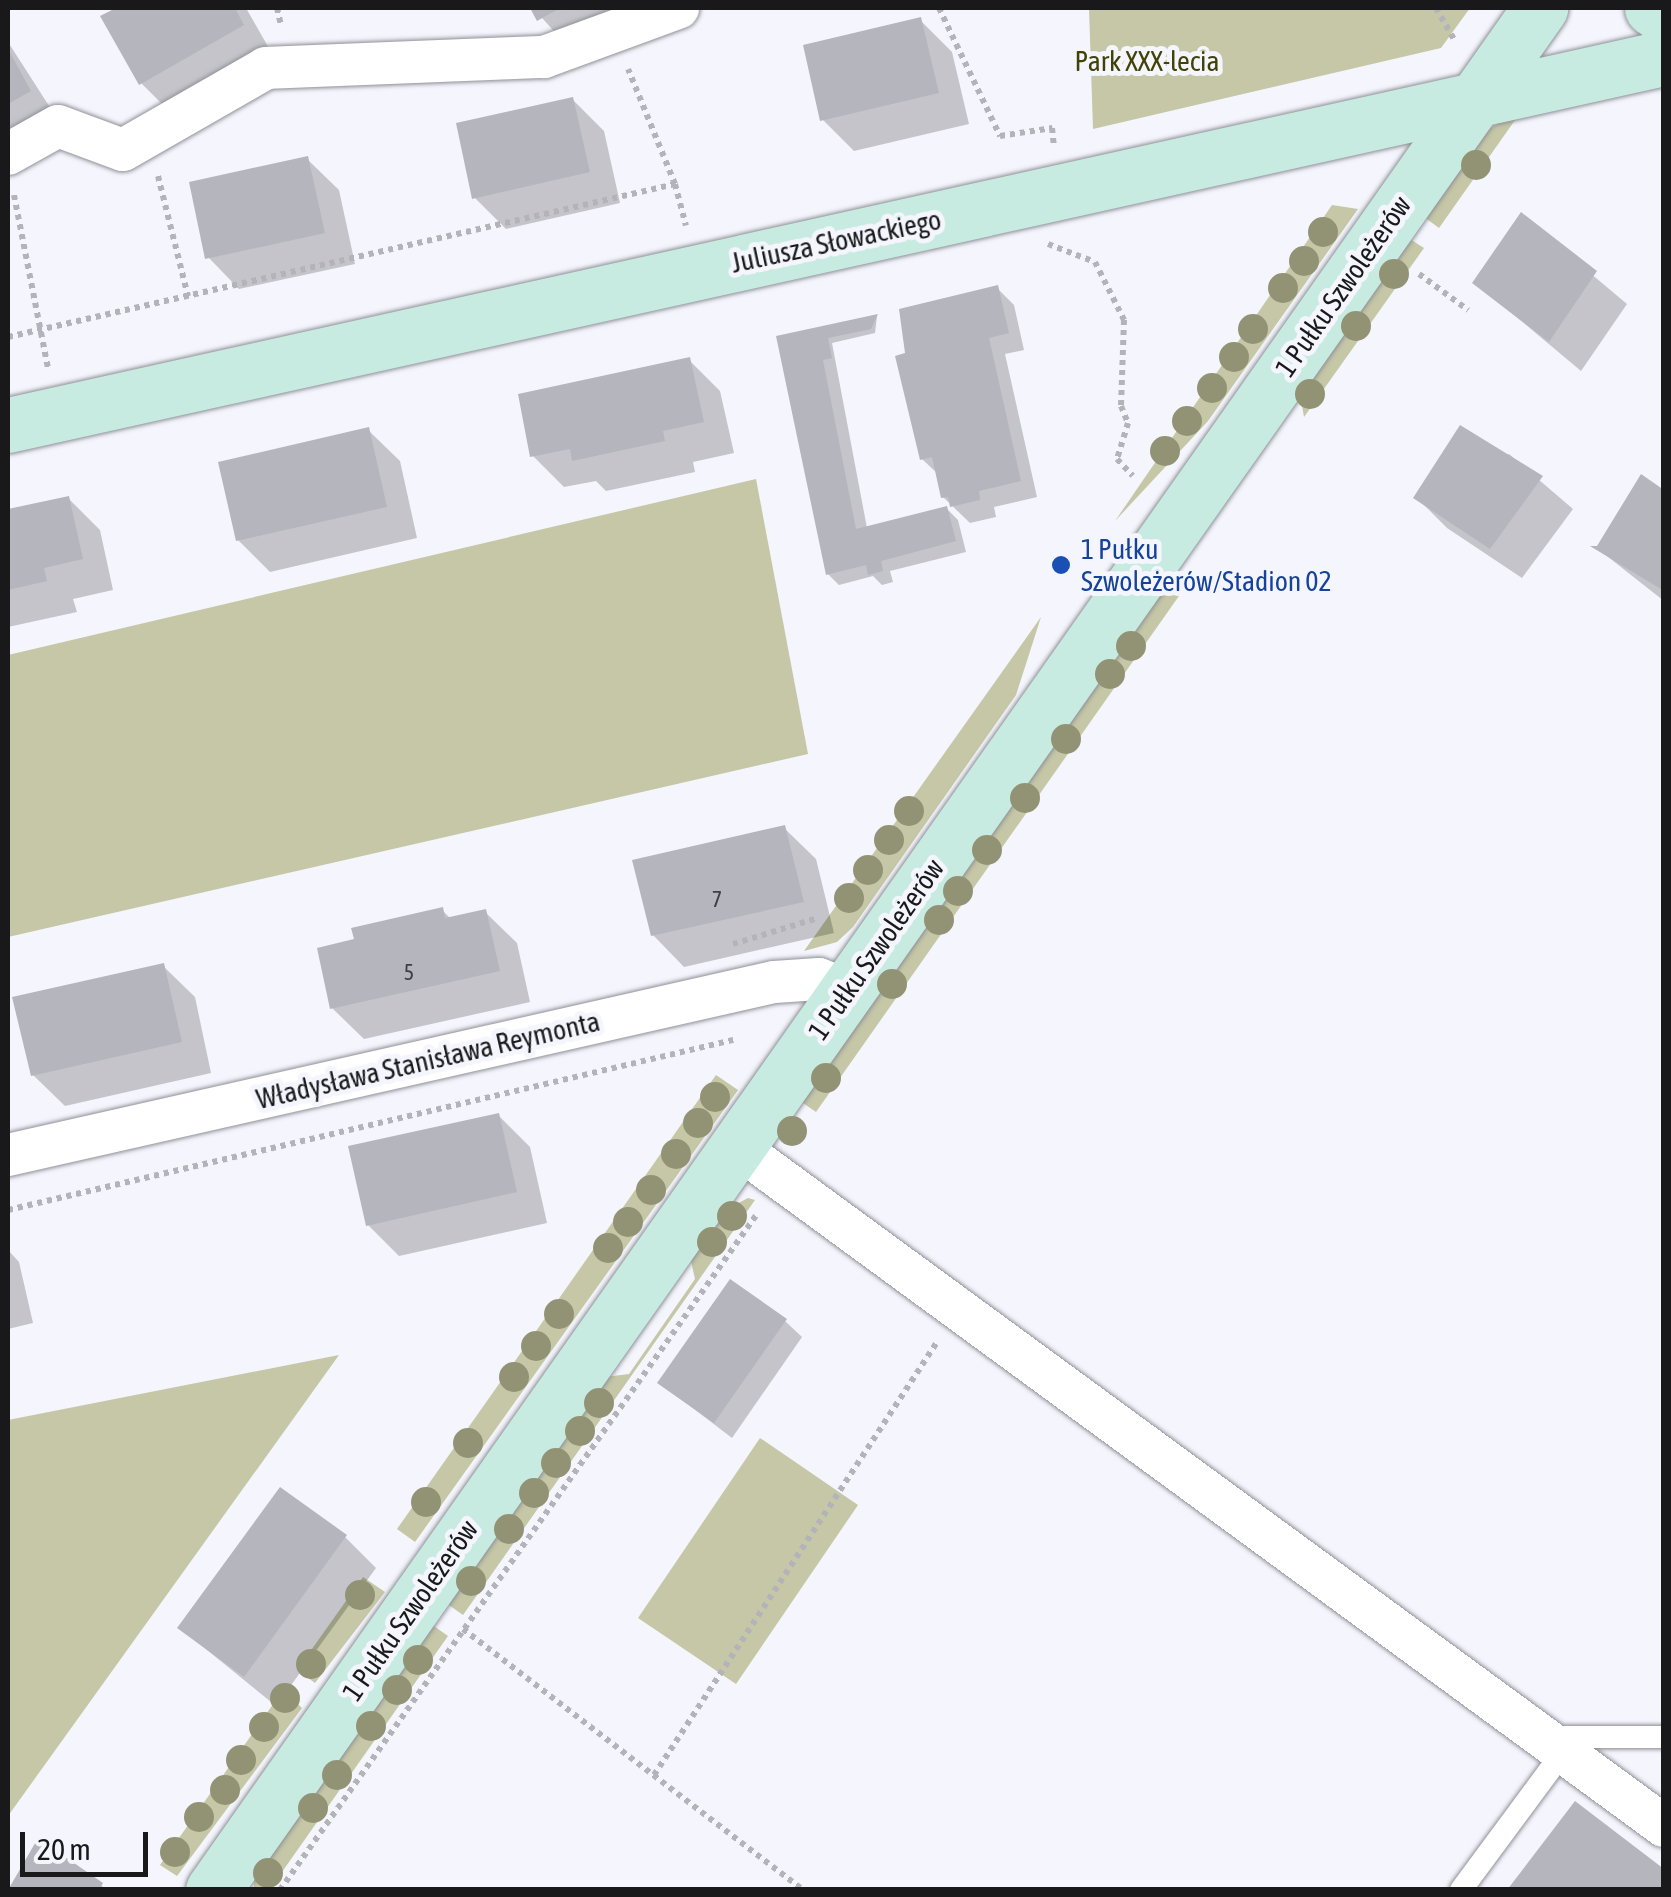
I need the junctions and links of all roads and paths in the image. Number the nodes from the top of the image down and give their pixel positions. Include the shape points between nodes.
1 (678, 8) edge
2 (939, 8) edge
3 (1436, 8) edge
4 (1540, 8) edge
5 (1652, 8) edge
6 (1664, 16) edge
7 (613, 32) junction
8 (1454, 39) dead end
9 (1664, 58) edge
10 (1476, 100) junction
11 (148, 135) junction
12 (1055, 158) dead end
13 (9, 166) edge
14 (675, 184) junction
15 (689, 237) dead end
16 (1047, 244) dead end
17 (1419, 274) dead end
18 (188, 296) junction
19 (1468, 310) dead end
20 (41, 330) junction
21 (8, 337) edge
22 (8, 424) edge
23 (1133, 476) dead end
24 (847, 990) junction
25 (733, 1040) dead end
26 (736, 1148) junction
27 (8, 1155) edge
28 (781, 1180) junction
29 (8, 1210) edge
30 (920, 1282) junction
31 (463, 1628) junction
32 (1664, 1738) edge
33 (1552, 1744) junction
34 (654, 1776) junction
35 (1664, 1826) edge
36 (213, 1890) edge
37 (280, 1890) edge
38 (803, 1890) edge
39 (1461, 1890) edge

1 - 7 street
2 - 12 path via 1000,136 1052,128
3 - 8 path
4 - 10 street, 1 Pułku Szwoleżerów
5 - 6 street
7 - 11 street via 544,57 266,68
7 - 14 path
9 - 10 street, Juliusza Słowackiego
10 - 22 street, Juliusza Słowackiego
10 - 24 street, 1 Pułku Szwoleżerów
11 - 13 street via 123,150 58,126
11 - 18 path
13 - 20 path
14 - 15 path
14 - 18 path
16 - 23 path via 1095,262 1124,320 1121,406 1128,423 1118,460
17 - 19 path
18 - 20 path
20 - 21 path
24 - 26 street, 1 Pułku Szwoleżerów
24 - 27 street, Władysława Stanisława Reymonta via 819,979 774,982
25 - 29 path
26 - 28 street
26 - 36 street, 1 Pułku Szwoleżerów
28 - 30 street
28 - 31 path
30 - 33 street
30 - 34 path via 947,1327
31 - 34 path
31 - 37 path
32 - 33 lane
33 - 35 street
33 - 39 lane
34 - 38 path

